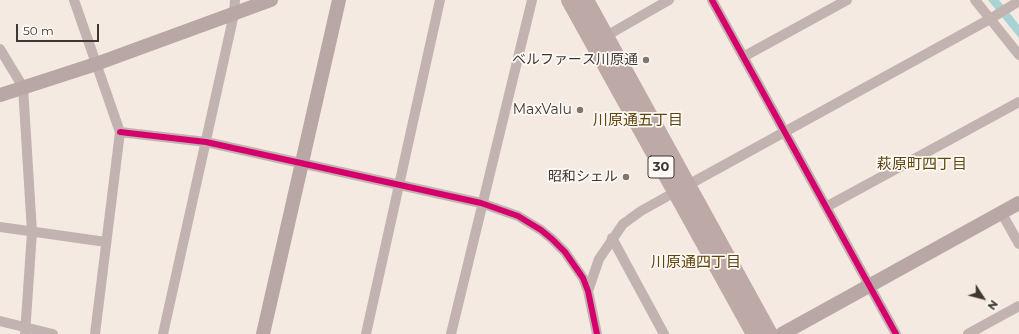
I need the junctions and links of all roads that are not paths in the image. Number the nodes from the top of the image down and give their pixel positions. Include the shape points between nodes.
1 (74, 0) edge
2 (270, 0) edge
3 (338, 0) edge
4 (440, 0) edge
5 (532, 0) edge
6 (569, 0) edge
7 (586, 0) edge
8 (669, 0) edge
9 (712, 0) edge
10 (847, 0) edge
11 (975, 0) edge
12 (1016, 4) edge
13 (234, 7) edge
14 (992, 18) junction
15 (599, 40) junction
16 (0, 49) edge
17 (1019, 55) edge
18 (743, 57) junction
19 (96, 64) junction
20 (23, 87) junction
21 (0, 96) edge
22 (1019, 102) edge
23 (120, 132) junction
24 (785, 132) junction
25 (206, 142) junction
26 (302, 164) junction
27 (399, 185) junction
28 (682, 188) junction
29 (482, 203) junction
30 (1019, 203) edge
31 (826, 207) junction
32 (1001, 212) junction
33 (0, 227) edge
34 (32, 232) junction
35 (612, 238) junction
36 (106, 242) junction
37 (1019, 244) edge
38 (870, 286) junction
39 (588, 291) junction
40 (1019, 306) edge
41 (0, 321) edge
42 (26, 331) edge
43 (53, 334) edge
44 (95, 334) edge
45 (163, 334) edge
46 (263, 334) edge
47 (366, 334) edge
48 (451, 334) edge
49 (597, 334) edge
50 (664, 334) edge
51 (754, 334) edge
52 (770, 334) edge
53 (782, 334) edge
54 (896, 334) edge
55 (968, 334) edge

1 - 19 street
2 - 13 street
3 - 26 street
4 - 27 street
5 - 29 street
6 - 15 main road, 30
7 - 15 main road, 30
8 - 15 street
9 - 18 street
10 - 18 street
11 - 14 street
12 - 14 street
13 - 19 street
13 - 25 street
14 - 17 street
14 - 24 street
15 - 28 main road, 30
16 - 20 street
18 - 24 street
19 - 20 street
19 - 23 street
20 - 21 street
20 - 34 street
22 - 31 street
23 - 25 street
23 - 36 street
24 - 28 street
24 - 31 street
25 - 26 street
25 - 45 street
26 - 27 street
26 - 46 street
27 - 29 street
27 - 47 street
28 - 35 street via 641,211 623,224
28 - 51 main road, 30
28 - 52 main road, 30
29 - 39 street via 518,216 541,230 574,264
29 - 48 street
30 - 32 street
31 - 38 street
32 - 37 street
32 - 38 street
33 - 34 street
34 - 36 street
34 - 42 street
35 - 39 street via 599,259
35 - 50 street
36 - 44 street
38 - 53 street
38 - 54 street
39 - 49 street
40 - 55 street
41 - 42 street
42 - 43 street

